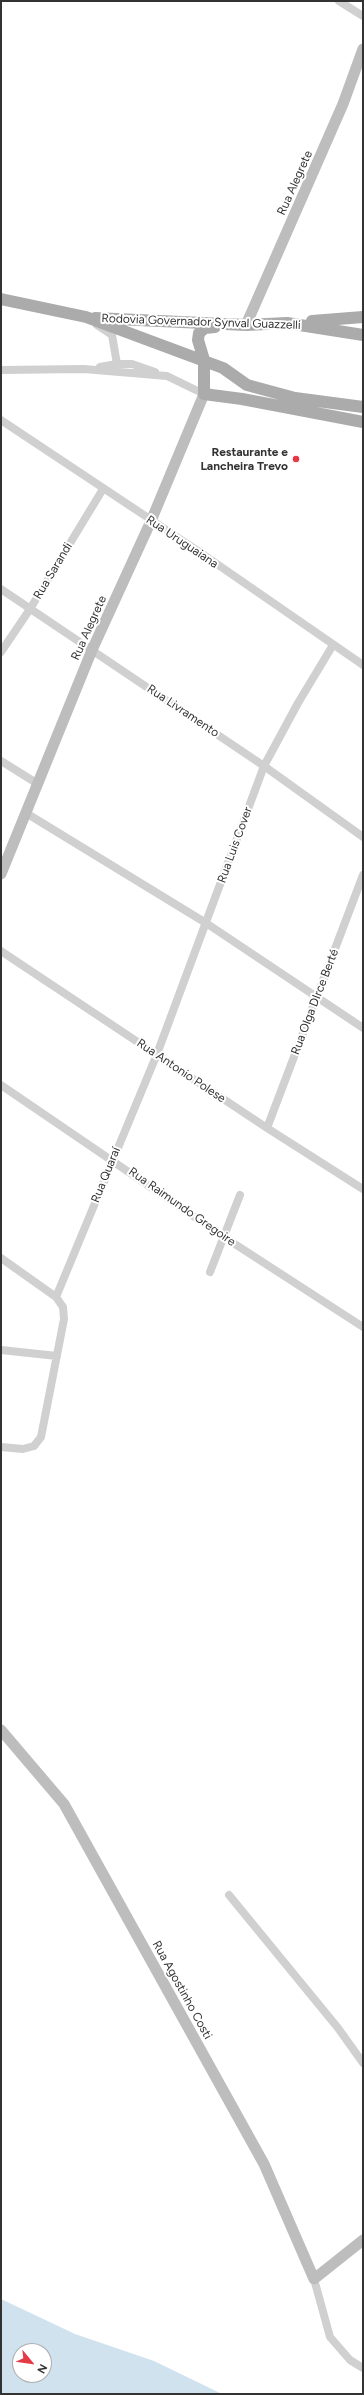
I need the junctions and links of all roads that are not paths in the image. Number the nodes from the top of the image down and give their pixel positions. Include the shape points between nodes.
1 (339, 1) edge
2 (363, 16) edge
3 (363, 49) edge
4 (1, 300) edge
5 (86, 317) junction
6 (363, 317) edge
7 (287, 323) junction
8 (246, 325) junction
9 (363, 335) edge
10 (204, 360) junction
11 (117, 364) junction
12 (84, 369) junction
13 (1, 370) edge
14 (167, 376) junction
15 (204, 394) junction
16 (363, 407) edge
17 (1, 420) edge
18 (363, 422) edge
19 (103, 489) junction
20 (152, 521) junction
21 (1, 589) edge
22 (30, 609) junction
23 (334, 645) junction
24 (92, 650) junction
25 (1, 652) edge
26 (363, 665) edge
27 (1, 760) edge
28 (264, 766) junction
29 (38, 784) junction
30 (26, 813) junction
31 (363, 837) edge
32 (1, 874) edge
33 (363, 875) edge
34 (206, 923) junction
35 (1, 950) edge
36 (317, 997) junction
37 (363, 1028) edge
38 (157, 1054) junction
39 (1, 1085) edge
40 (267, 1128) junction
41 (112, 1159) junction
42 (363, 1189) edge
43 (240, 1195) dead end
44 (224, 1236) junction
45 (1, 1258) edge
46 (210, 1272) dead end
47 (56, 1296) junction
48 (363, 1327) edge
49 (1, 1350) edge
50 (57, 1356) junction
51 (1, 1447) edge
52 (1, 1730) edge
53 (228, 1895) dead end
54 (363, 2063) edge
55 (363, 2240) edge
56 (314, 2278) junction
57 (363, 2368) edge

1 - 2 street
3 - 8 street, Rua Alegrete via 344,104
4 - 5 main road, Rodovia Governador Synval Guazzelli
5 - 8 main road, Rodovia Governador Synval Guazzelli
5 - 10 main road, Rodovia Governador Synval Guazzelli
5 - 11 street via 112,335
6 - 7 main road
7 - 8 main road, Rodovia Governador Synval Guazzelli
7 - 9 main road, Rodovia Governador Synval Guazzelli
8 - 10 main road via 205,328 199,333 198,340
10 - 15 main road
10 - 16 main road, Rodovia Governador Synval Guazzelli via 223,368 246,385 294,398
11 - 12 street
11 - 14 street via 132,364
12 - 13 street
12 - 14 street
14 - 15 street
15 - 18 main road
15 - 20 street, Rua Alegrete
17 - 19 street, Rua Uruguaiana
19 - 20 street, Rua Uruguaiana
19 - 22 street, Rua Sarandi
20 - 23 street, Rua Uruguaiana
20 - 24 street, Rua Alegrete
21 - 22 street, Rua Livramento
22 - 24 street, Rua Livramento
22 - 25 street, Rua Sarandi
23 - 26 street, Rua Uruguaiana
23 - 28 street, Rua Luis Cover via 298,703
24 - 28 street, Rua Livramento
24 - 29 street, Rua Alegrete
27 - 29 street
28 - 31 street, Rua Livramento
28 - 34 street, Rua Luis Cover
29 - 30 street, Rua Alegrete
30 - 32 street, Rua Alegrete
30 - 34 street
33 - 36 street, Rua Olga DIrce Berté
34 - 36 street
34 - 38 street, Rua Luis Cover
35 - 38 street, Rua Antonio Polese
36 - 37 street
36 - 40 street, Rua Olga DIrce Berté
38 - 40 street, Rua Antonio Polese
38 - 41 street, Rua Quaraí
39 - 41 street, Rua Raimundo Gregoire
40 - 42 street, Rua Antonio Polese
41 - 44 street, Rua Raimundo Gregoire
41 - 47 street, Rua Quaraí
43 - 44 street
44 - 46 street
44 - 48 street, Rua Raimundo Gregoire
45 - 47 street
47 - 50 street via 63,1307 64,1319
49 - 50 street
50 - 51 street via 41,1437 34,1446 23,1449
52 - 56 street, Rua Agostinho Costi via 64,1804 264,2164
53 - 54 street via 338,2028
55 - 56 street
56 - 57 street via 330,2337 350,2360

